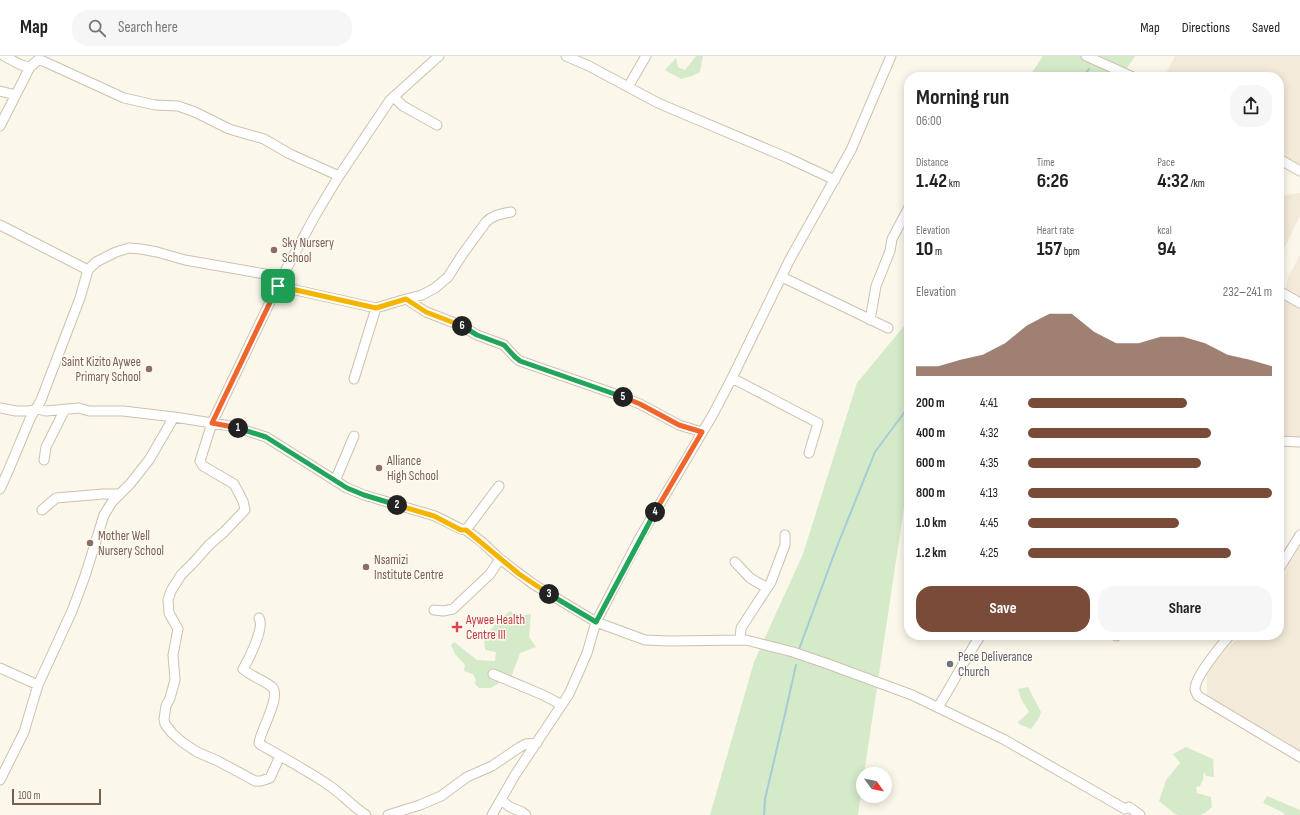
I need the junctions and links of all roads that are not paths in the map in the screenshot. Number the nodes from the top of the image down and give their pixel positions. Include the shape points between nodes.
1 (4, 56) edge
2 (439, 56) edge
3 (566, 56) edge
4 (646, 56) edge
5 (891, 56) edge
6 (1086, 56) edge
7 (30, 68) junction
8 (1122, 72) edge
9 (628, 87) junction
10 (0, 90) edge
11 (16, 95) junction
12 (394, 97) junction
13 (437, 125) dead end
14 (0, 126) edge
15 (1284, 162) edge
16 (1300, 171) edge
17 (339, 176) junction
18 (835, 180) junction
19 (510, 212) dead end
20 (904, 216) edge
21 (0, 225) edge
22 (88, 270) junction
23 (282, 277) junction
24 (782, 278) junction
25 (278, 286) junction
26 (1284, 294) edge
27 (406, 299) junction
28 (1300, 303) edge
29 (376, 308) junction
30 (870, 320) junction
31 (888, 328) dead end
32 (732, 378) junction
33 (354, 379) dead end
34 (0, 408) edge
35 (37, 409) junction
36 (65, 409) junction
37 (174, 417) junction
38 (212, 423) junction
39 (702, 432) junction
40 (354, 436) dead end
41 (1284, 441) edge
42 (1300, 442) edge
43 (809, 453) dead end
44 (44, 460) dead end
45 (335, 481) junction
46 (499, 486) dead end
47 (0, 489) edge
48 (118, 494) junction
49 (42, 510) dead end
50 (466, 530) junction
51 (1300, 534) edge
52 (785, 535) dead end
53 (500, 559) junction
54 (1284, 561) edge
55 (735, 562) dead end
56 (767, 588) junction
57 (434, 610) dead end
58 (259, 618) dead end
59 (596, 622) junction
60 (740, 640) junction
61 (977, 640) edge
62 (1226, 640) edge
63 (0, 668) edge
64 (493, 674) dead end
65 (38, 685) junction
66 (562, 705) junction
67 (938, 707) junction
68 (537, 743) junction
69 (280, 756) junction
70 (1300, 757) edge
71 (10, 762) junction
72 (0, 768) edge
73 (0, 780) edge
74 (501, 800) junction
75 (1129, 807) junction
76 (412, 811) edge
77 (366, 815) edge
78 (388, 815) edge
79 (492, 815) edge
80 (526, 815) edge
81 (1124, 815) edge
82 (1140, 815) edge

1 - 7 street
2 - 12 street
3 - 9 street
4 - 9 street
5 - 18 street via 851,150
6 - 8 street
7 - 11 street
7 - 17 street via 38,60 43,61 124,98 155,105 178,106 229,129 264,139
9 - 18 street via 658,103
10 - 11 street
11 - 14 street
12 - 13 street via 403,106
12 - 17 street
15 - 16 street
17 - 23 street
18 - 24 street via 790,259
19 - 27 street via 497,215 486,222 443,283 422,295
20 - 30 street via 892,239 876,286
21 - 22 street
22 - 23 street via 96,262 129,248
22 - 35 street via 80,298
23 - 25 street
24 - 30 street
24 - 32 street
25 - 29 street
25 - 38 street
26 - 28 street
27 - 29 street
27 - 39 street via 426,312 504,345 520,361 615,394 679,425
29 - 33 street
30 - 31 street
32 - 39 street
32 - 43 street via 818,423
34 - 35 street via 16,411
35 - 36 street
35 - 47 street via 30,418
36 - 37 street via 123,411
36 - 44 street via 46,447
37 - 38 street
37 - 48 street via 149,460
38 - 45 street via 266,437
38 - 69 street via 200,463 234,484 245,508 241,515 181,574 171,591 168,600 169,613 178,629 173,655 175,682 166,706 165,724 191,748 255,780 270,778
39 - 59 street via 639,539
40 - 45 street
41 - 42 street
45 - 50 street via 364,495 434,516 461,530
46 - 50 street
48 - 49 street via 56,498
48 - 65 street via 104,515 76,600
50 - 53 street
51 - 54 street
52 - 56 street via 785,544
53 - 57 street via 490,574 453,609
53 - 59 street via 533,584
55 - 56 street via 750,578
56 - 60 street via 741,628
58 - 69 street via 261,625 244,669 274,690 274,702 259,743
59 - 60 street via 645,640
59 - 66 street via 587,653 573,687
60 - 67 street via 779,648 822,662
61 - 67 street
62 - 70 street via 1200,674 1195,691 1198,696
63 - 65 street
64 - 66 street
65 - 71 street via 25,729
66 - 68 street
67 - 75 street via 1005,740 1125,809
68 - 74 street
68 - 76 street via 524,745
69 - 77 street via 332,787
71 - 72 street
71 - 73 street
74 - 79 street
74 - 80 street via 510,808
75 - 81 street
75 - 82 street
76 - 78 street

